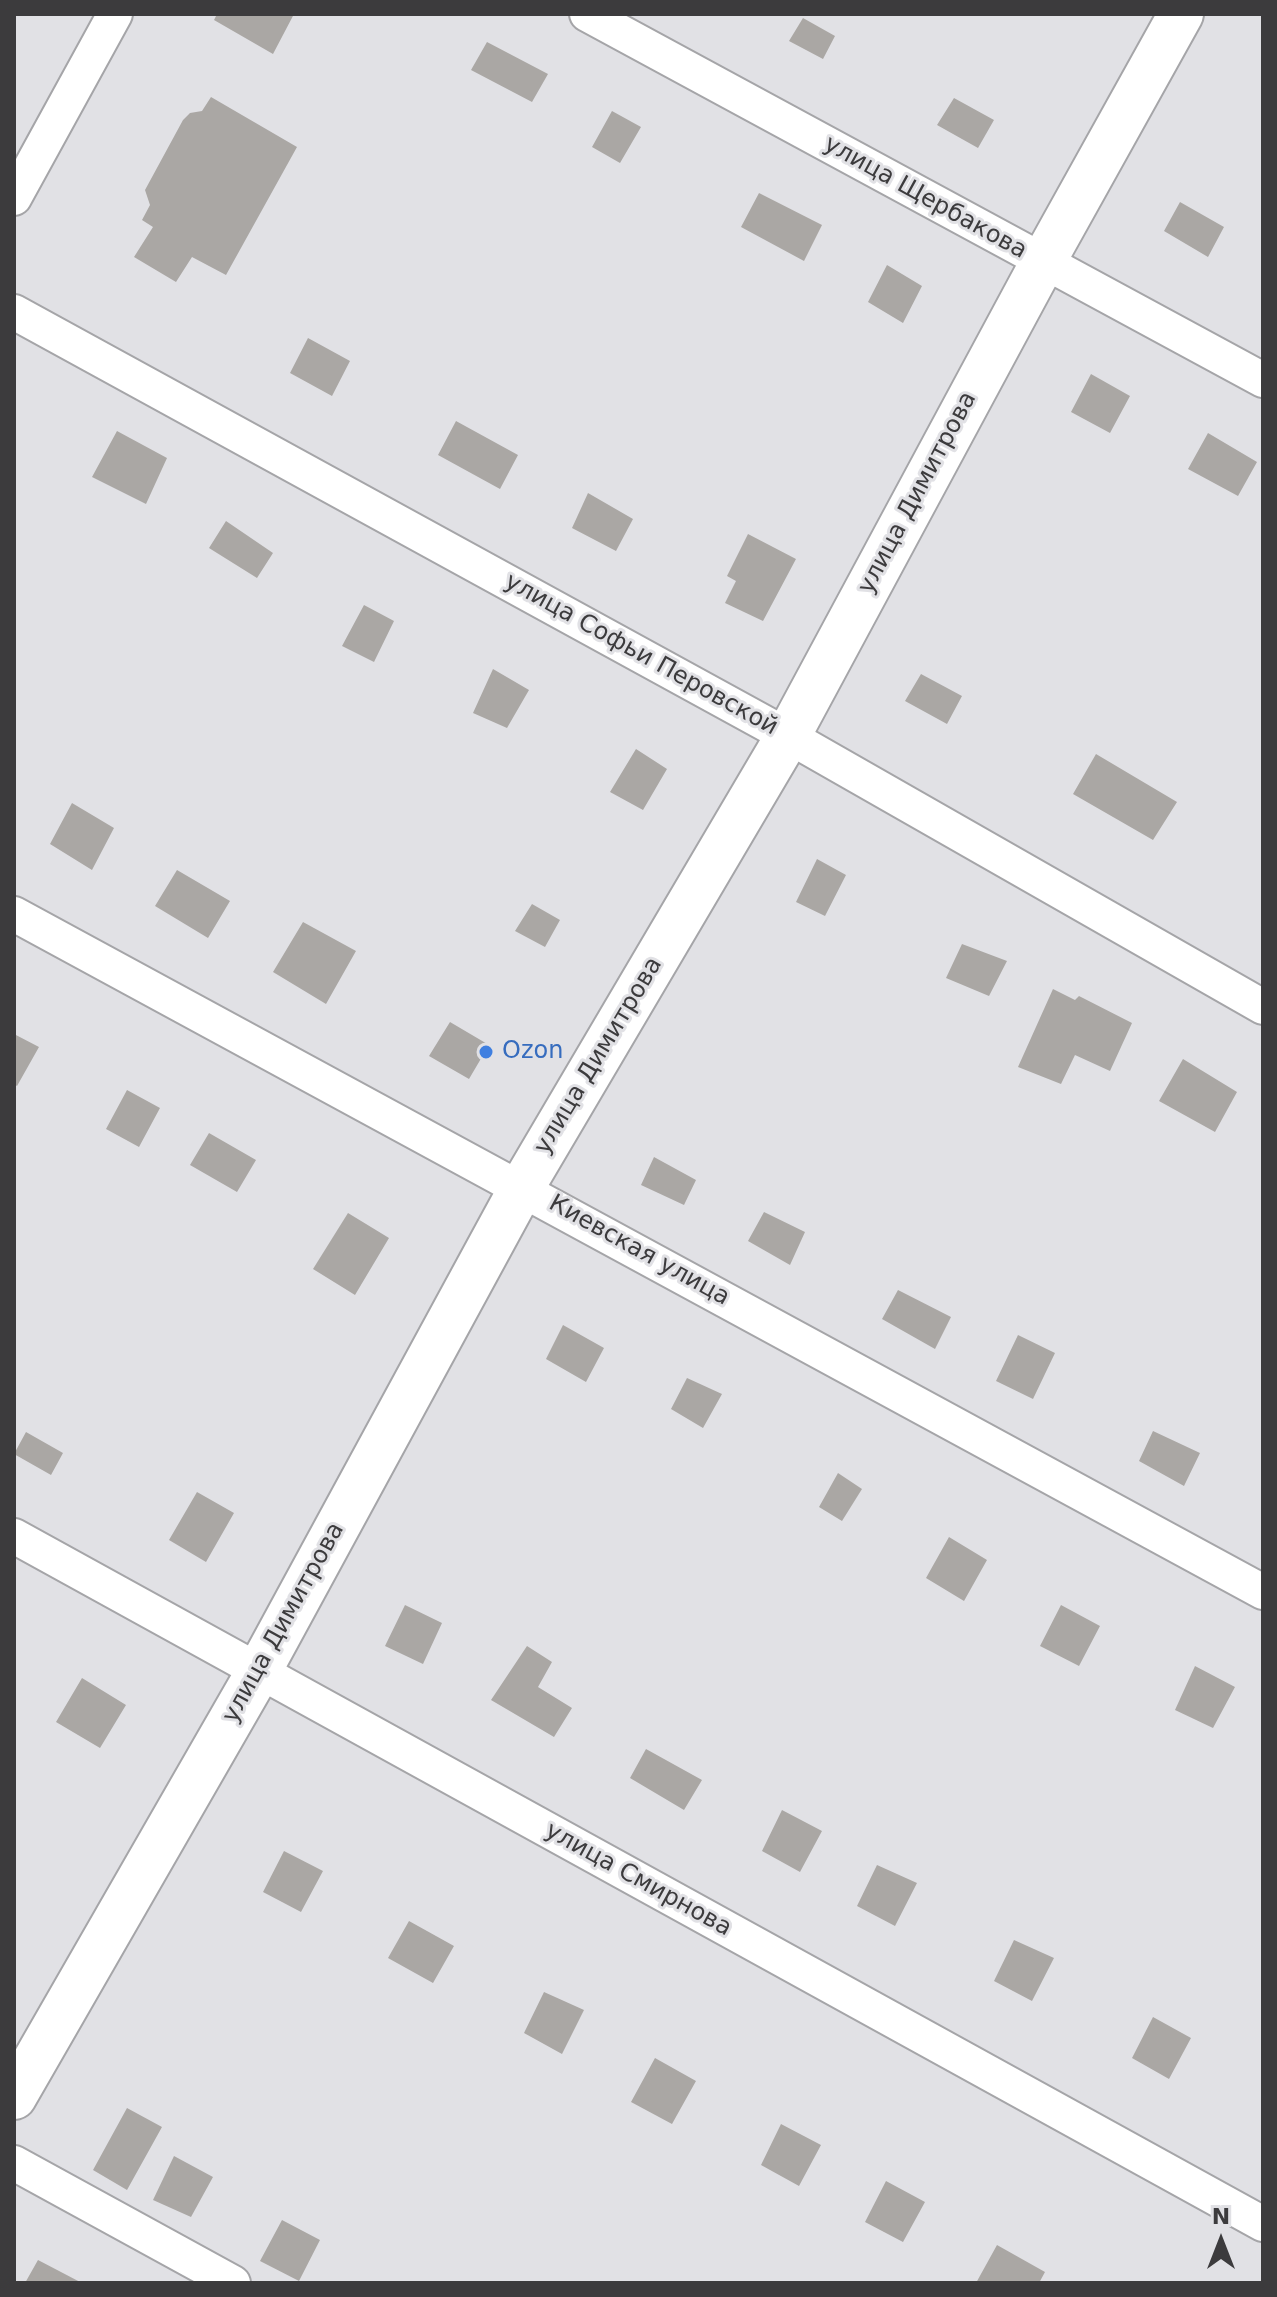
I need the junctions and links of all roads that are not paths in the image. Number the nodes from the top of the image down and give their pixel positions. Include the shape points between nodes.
1 (115, 14) edge
2 (587, 14) edge
3 (1181, 14) edge
4 (14, 198) edge
5 (1043, 262) junction
6 (14, 312) edge
7 (1263, 380) edge
8 (788, 736) junction
9 (14, 914) edge
10 (1263, 1007) edge
11 (522, 1187) junction
12 (14, 1536) edge
13 (1263, 1592) edge
14 (259, 1671) junction
15 (14, 2097) edge
16 (14, 2163) edge
17 (1263, 2224) edge
18 (233, 2283) edge

1 - 4 street
2 - 5 street, улица Щербакова
3 - 5 street, улица Димитрова
5 - 7 street, улица Щербакова
5 - 8 street, улица Димитрова
6 - 8 street, улица Софьи Перовской
8 - 10 street, улица Софьи Перовской
8 - 11 street, улица Димитрова
9 - 11 street, Киевская улица
11 - 13 street, Киевская улица
11 - 14 street, улица Димитрова
12 - 14 street, улица Смирнова
14 - 15 street, улица Димитрова
14 - 17 street, улица Смирнова
16 - 18 street

